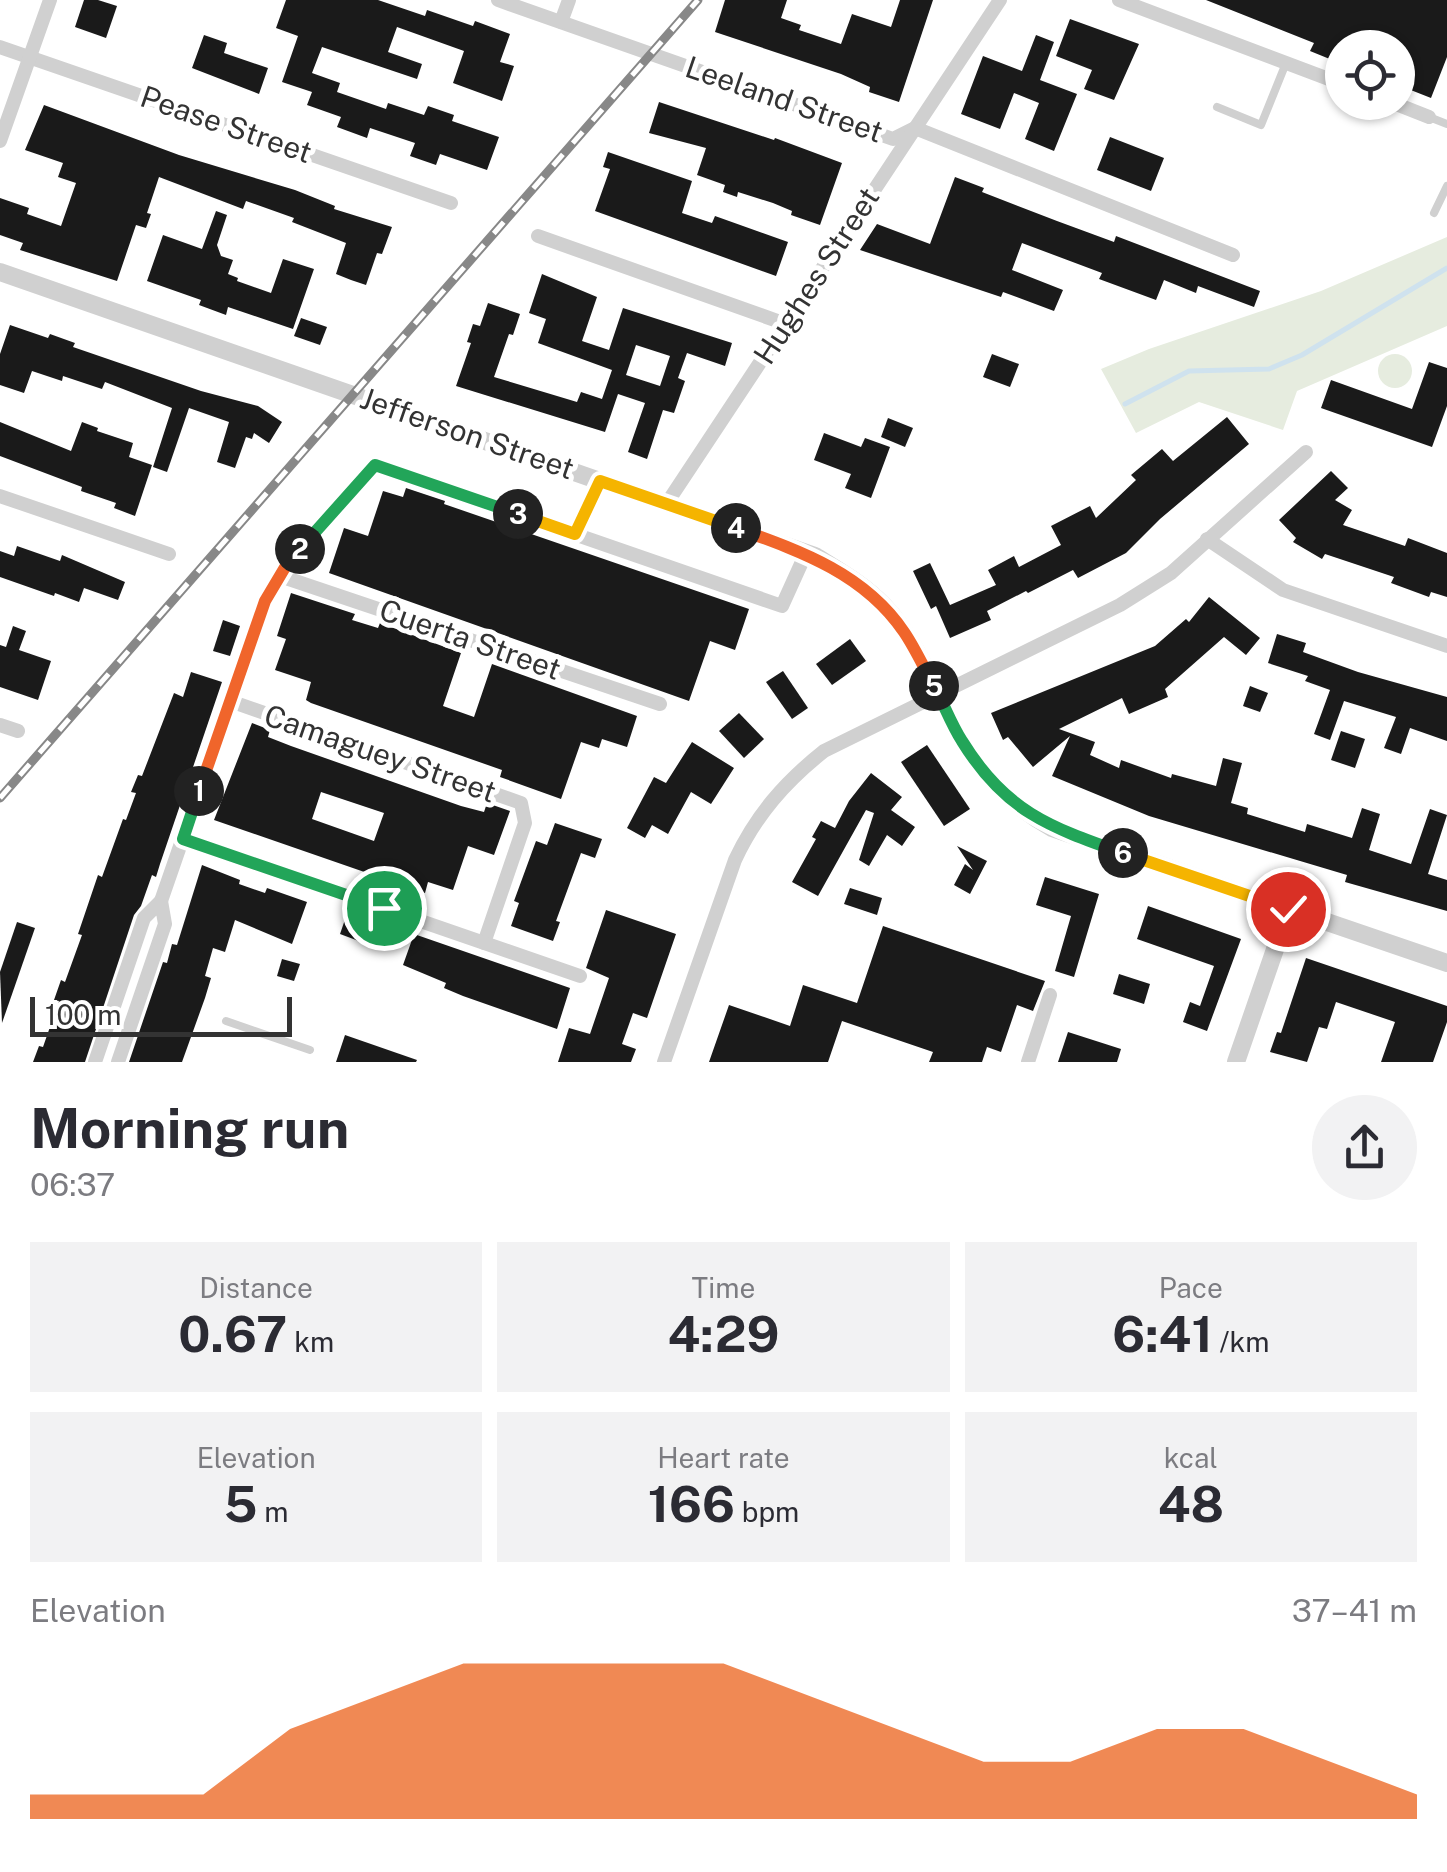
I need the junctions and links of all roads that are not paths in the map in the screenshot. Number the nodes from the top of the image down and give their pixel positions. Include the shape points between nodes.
1 (50, 0) edge
2 (498, 0) edge
3 (569, 0) edge
4 (1000, 0) edge
5 (1118, 0) edge
6 (561, 22) junction
7 (0, 46) edge
8 (30, 57) junction
9 (1286, 63) junction
10 (1325, 78) edge
11 (1217, 107) dead end
12 (1415, 111) edge
13 (1429, 117) joint
14 (1447, 124) edge
15 (915, 128) junction
16 (0, 142) edge
17 (1447, 186) edge
18 (451, 203) dead end
19 (1434, 213) dead end
20 (538, 236) dead end
21 (1233, 255) dead end
22 (0, 272) edge
23 (786, 324) junction
24 (1306, 452) dead end
25 (600, 481) junction
26 (0, 496) edge
27 (667, 503) junction
28 (575, 534) junction
29 (1208, 539) junction
30 (806, 553) junction
31 (170, 554) dead end
32 (280, 576) junction
33 (1447, 646) edge
34 (939, 694) junction
35 (230, 702) junction
36 (660, 704) dead end
37 (0, 725) edge
38 (18, 731) dead end
39 (183, 839) junction
40 (161, 902) junction
41 (1288, 909) junction
42 (484, 943) junction
43 (1447, 963) edge
44 (580, 976) dead end
45 (1050, 995) dead end
46 (226, 1021) dead end
47 (310, 1050) dead end
48 (94, 1062) edge
49 (118, 1062) edge
50 (664, 1062) edge
51 (1028, 1062) edge
52 (1236, 1062) edge

1 - 8 street
2 - 6 street, Leeland Street
3 - 6 street
4 - 15 street, Hughes Street
5 - 9 street
6 - 15 street, Leeland Street via 893,140
7 - 8 street, Pease Street
8 - 16 street
8 - 18 street, Pease Street
9 - 10 street
9 - 11 lane via 1261,126
12 - 13 street
13 - 14 lane
15 - 21 street, Leeland Street
15 - 23 street, Hughes Street
17 - 19 lane
20 - 23 street
22 - 25 street, Jefferson Street
23 - 27 street, Hughes Street
24 - 29 street
25 - 27 street, Jefferson Street
25 - 28 street
26 - 31 street
27 - 30 street, Jefferson Street
28 - 30 street via 782,606
28 - 32 street via 375,465
29 - 33 street via 1283,590
29 - 34 street via 1120,605
30 - 34 street, Jefferson Street via 884,605
32 - 35 street
32 - 36 street, Cuerta Street
34 - 41 street, Jefferson Street via 984,772 1032,816
34 - 50 street via 824,750 767,804 735,860
35 - 39 street
35 - 42 street, Camaguey Street via 521,804 525,823
37 - 38 street
39 - 40 street
39 - 42 street
40 - 48 street via 144,918
40 - 49 street via 165,924
41 - 43 street, Jefferson Street
41 - 52 street
42 - 44 street
45 - 51 street
46 - 47 lane

